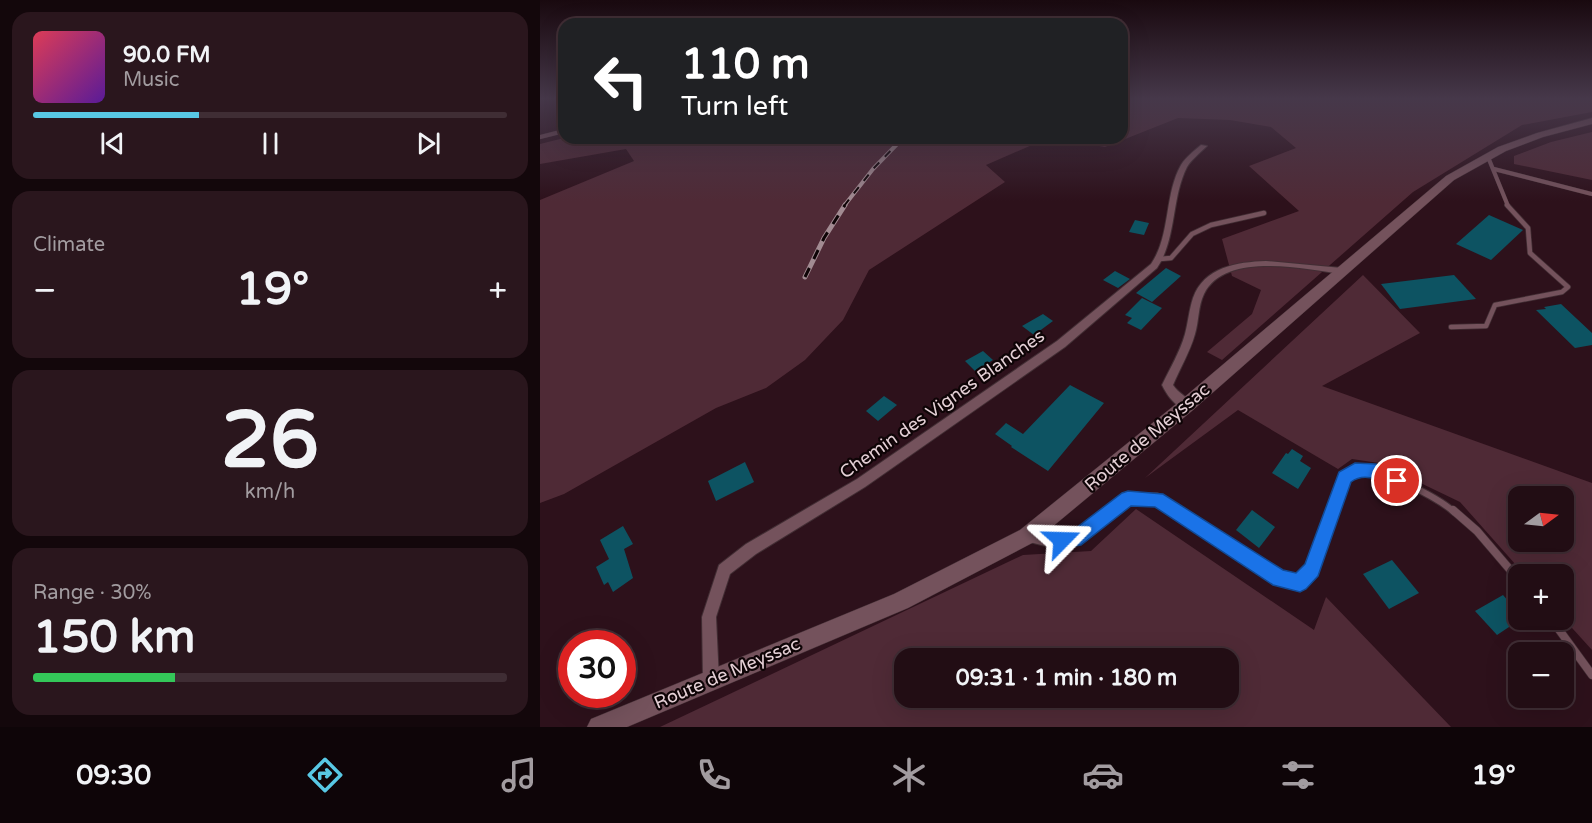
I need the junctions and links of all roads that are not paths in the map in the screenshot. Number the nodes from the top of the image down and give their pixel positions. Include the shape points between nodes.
1 (556, 133) edge
2 (1548, 133) edge
3 (540, 137) edge
4 (1203, 146) dead end
5 (1488, 157) junction
6 (1494, 169) junction
7 (1592, 194) edge
8 (1264, 213) dead end
9 (1160, 259) junction
10 (1342, 271) junction
11 (1451, 327) dead end
12 (1186, 405) junction
13 (1345, 477) joint
14 (1027, 536) junction
15 (1508, 567) edge
16 (1559, 630) edge
17 (1592, 675) edge
18 (711, 680) junction
19 (599, 727) edge

1 - 3 lane
2 - 5 main road, Route de Meyssac
4 - 9 street via 1184,167
5 - 6 lane
5 - 10 main road, Route de Meyssac via 1450,178
6 - 7 lane
6 - 11 lane via 1509,209 1528,228 1530,254 1568,287 1562,292 1495,305 1486,326
8 - 9 lane via 1211,225 1192,234 1171,258
9 - 18 street, Chemin des Vignes Blanches via 1061,344 861,483 751,549 724,570 709,617
10 - 12 main road, Route de Meyssac
10 - 12 street via 1266,263 1238,265 1217,272 1201,289 1190,337 1167,384
12 - 14 main road, Route de Meyssac
13 - 14 street via 1312,569 1300,583 1279,579 1157,500 1128,499 1075,539 1049,541
13 - 15 lane via 1355,470 1376,471 1441,500 1477,531
14 - 18 main road, Route de Meyssac via 901,601
16 - 17 lane
18 - 19 main road, Route de Meyssac

